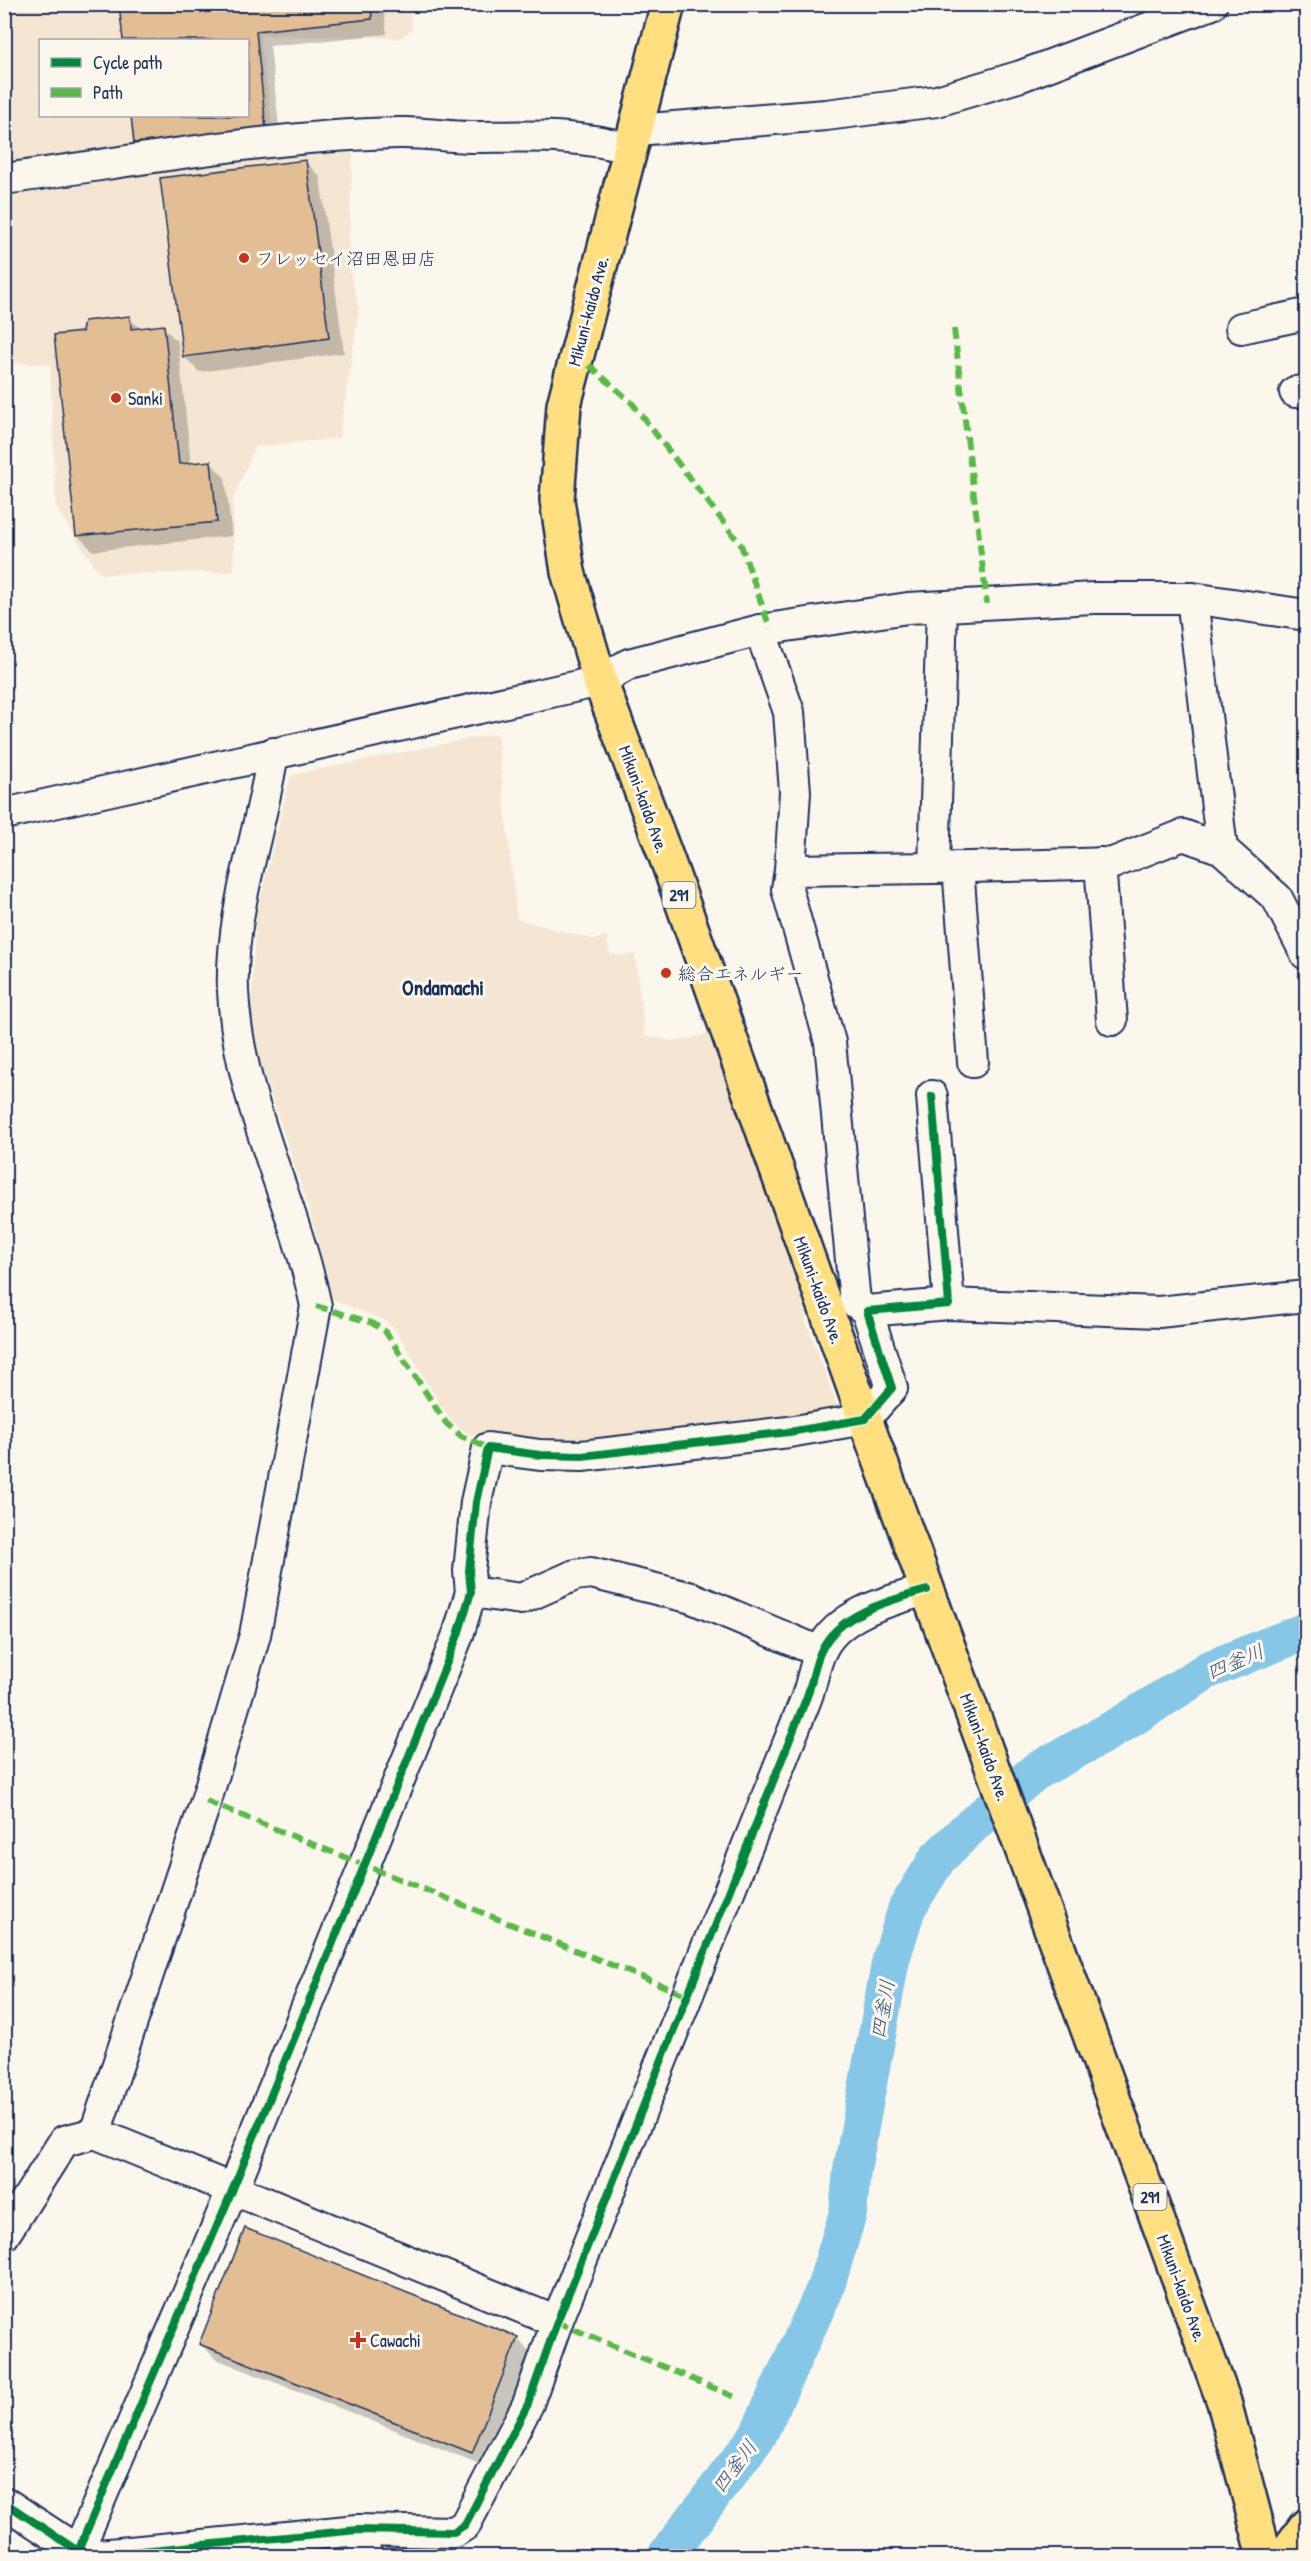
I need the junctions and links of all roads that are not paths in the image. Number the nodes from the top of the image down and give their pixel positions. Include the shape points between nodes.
1 (668, 4) edge
2 (1212, 4) edge
3 (633, 139) junction
4 (4, 179) edge
5 (1306, 314) edge
6 (1241, 328) dead end
7 (1192, 598) junction
8 (942, 607) junction
9 (1306, 615) edge
10 (760, 630) junction
11 (600, 681) junction
12 (273, 753) junction
13 (4, 814) edge
14 (1222, 849) junction
15 (1100, 863) junction
16 (946, 868) junction
17 (790, 870) junction
18 (1306, 954) edge
19 (1112, 1020) dead end
20 (973, 1062) dead end
21 (932, 1096) dead end
22 (1306, 1296) edge
23 (949, 1304) junction
24 (867, 1311) junction
25 (865, 1419) junction
26 (927, 1590) junction
27 (471, 1592) junction
28 (820, 1652) junction
29 (95, 2133) junction
30 (232, 2191) junction
31 (4, 2235) edge
32 (557, 2322) junction
33 (4, 2502) edge
34 (1306, 2526) edge
35 (363, 2543) edge
36 (258, 2548) edge
37 (78, 2551) junction
38 (1265, 2556) edge
39 (1284, 2556) edge

1 - 3 main road, Mikuni-kaido Ave. / 291
2 - 3 street via 1021,76 937,100
3 - 4 street via 608,142 400,132 277,141
3 - 11 main road, Mikuni-kaido Ave. / 291 via 564,405 558,469 557,500 568,572
5 - 6 street
7 - 8 street via 1094,598
7 - 9 street
7 - 14 street
8 - 10 street via 908,608
8 - 16 street
10 - 11 street via 629,664
10 - 17 street via 789,712 795,792
11 - 12 street
11 - 25 main road, Mikuni-kaido Ave. / 291
12 - 13 street
12 - 29 street via 240,905 233,951 233,992 243,1066 304,1254 316,1306 255,1635 206,1801
14 - 15 street via 1183,835 1113,863
14 - 18 street via 1277,898
15 - 16 street
15 - 19 street
16 - 17 street
16 - 20 street
17 - 24 street via 788,889 830,1042 855,1302
21 - 23 street
22 - 23 street via 1159,1312
23 - 24 street
24 - 25 street via 892,1388
25 - 26 main road, Mikuni-kaido Ave. / 291
25 - 27 street via 789,1432 582,1456 488,1448 476,1502 469,1571
26 - 28 street via 890,1600 860,1614 831,1634
26 - 38 main road, Mikuni-kaido Ave. / 291 via 1224,2402
27 - 28 street via 521,1599 575,1575 591,1573 692,1598
27 - 30 street via 458,1635
28 - 32 street via 806,1699
29 - 30 street
29 - 31 street via 64,2141
30 - 32 street
30 - 37 street
32 - 35 street via 528,2404 465,2525 454,2532
33 - 37 street
34 - 39 main road
35 - 36 street
36 - 37 street via 99,2555

